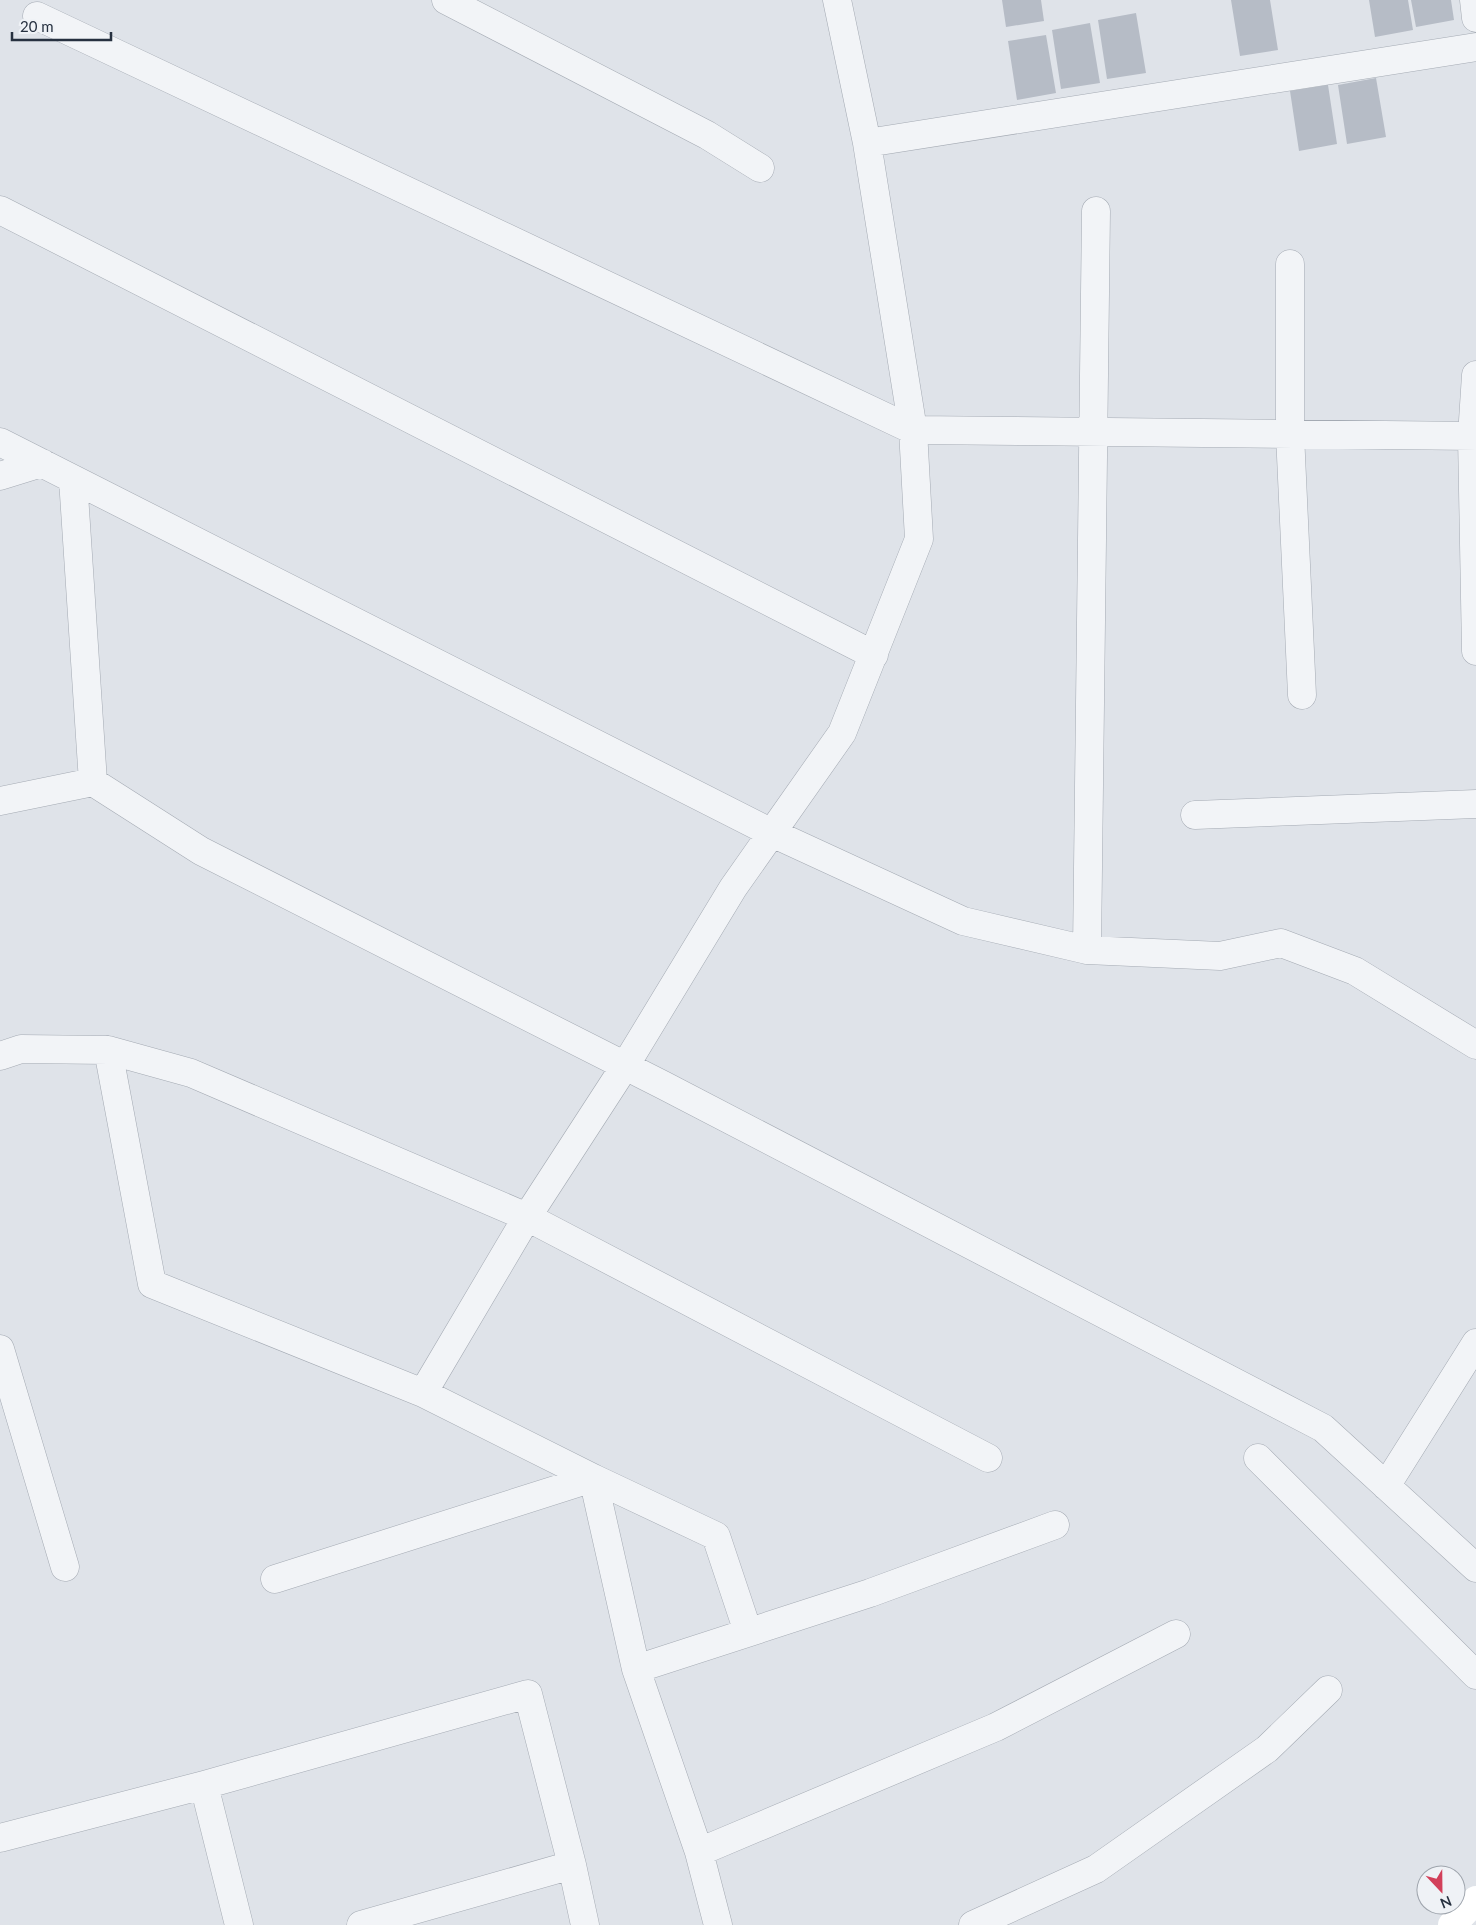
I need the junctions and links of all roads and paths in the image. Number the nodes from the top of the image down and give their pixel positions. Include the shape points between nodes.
1 (446, 0) edge
2 (837, 0) edge
3 (1474, 0) edge
4 (37, 16) dead end
5 (1476, 18) edge
6 (1476, 47) edge
7 (867, 144) junction
8 (760, 168) dead end
9 (0, 210) edge
10 (1096, 211) dead end
11 (1290, 264) dead end
12 (1476, 375) edge
13 (913, 430) junction
14 (1093, 432) junction
15 (1290, 434) junction
16 (1474, 436) edge
17 (0, 442) edge
18 (42, 463) junction
19 (0, 476) edge
20 (73, 479) junction
21 (1476, 651) edge
22 (874, 655) junction
23 (1302, 695) dead end
24 (93, 782) junction
25 (0, 801) edge
26 (1476, 804) edge
27 (1196, 816) dead end
28 (772, 833) junction
29 (1087, 950) junction
30 (1476, 1045) edge
31 (108, 1050) junction
32 (0, 1056) edge
33 (625, 1066) junction
34 (527, 1217) junction
35 (1476, 1343) edge
36 (0, 1348) edge
37 (423, 1393) junction
38 (988, 1458) dead end
39 (1258, 1458) dead end
40 (593, 1478) junction
41 (1386, 1486) junction
42 (1055, 1525) dead end
43 (64, 1567) dead end
44 (1476, 1568) edge
45 (275, 1579) dead end
46 (748, 1632) junction
47 (1176, 1634) dead end
48 (636, 1668) junction
49 (1476, 1675) edge
50 (1328, 1690) dead end
51 (204, 1786) junction
52 (0, 1838) edge
53 (699, 1852) junction
54 (572, 1865) junction
55 (1476, 1900) edge
56 (239, 1925) edge
57 (361, 1925) edge
58 (585, 1925) edge
59 (718, 1925) edge
60 (973, 1925) edge
61 (1452, 1925) edge

1 - 8 street via 707,135
2 - 7 street
3 - 5 street
4 - 13 street
6 - 7 street
7 - 13 street
9 - 22 street
10 - 14 street
11 - 15 street
12 - 16 street
13 - 14 street
13 - 22 street via 920,539
14 - 15 street
14 - 29 street
15 - 16 street
15 - 23 street
16 - 21 street
17 - 18 street
18 - 19 street
18 - 20 street
20 - 24 street
20 - 28 street
22 - 28 street via 842,734
24 - 25 street
24 - 33 street via 201,851
26 - 27 street
28 - 29 street via 963,921
28 - 33 street via 733,888
29 - 30 street via 1220,956 1281,943 1355,971
31 - 32 street via 22,1049
31 - 34 street via 191,1073
31 - 37 street via 152,1284
33 - 34 street
33 - 41 street via 1323,1428
34 - 37 street
34 - 38 street
35 - 41 street
36 - 43 street
37 - 40 street
39 - 49 street
40 - 45 street
40 - 46 street via 716,1536
40 - 48 street
41 - 44 street
42 - 46 street via 870,1593
46 - 48 street
47 - 53 street via 996,1727
48 - 53 street
50 - 60 street via 1267,1749 1096,1869
51 - 52 street
51 - 54 street via 528,1694
51 - 56 street
53 - 59 street
54 - 57 street
54 - 58 street
55 - 61 street

